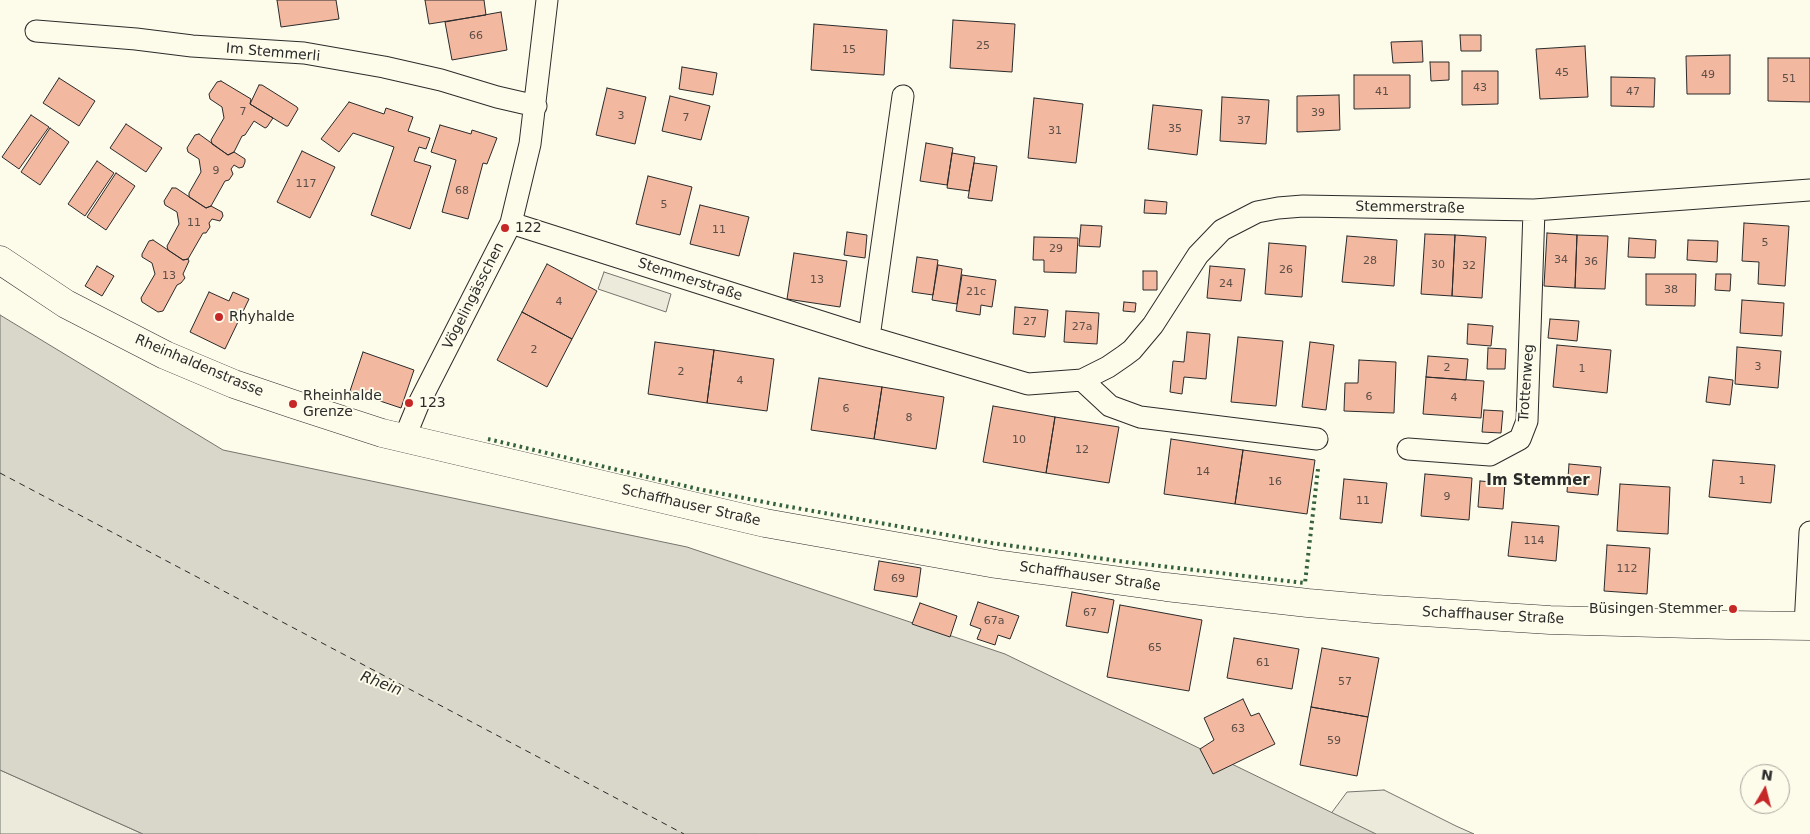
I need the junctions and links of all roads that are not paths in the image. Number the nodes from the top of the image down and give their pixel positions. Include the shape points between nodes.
1 (547, 0) edge
2 (36, 31) dead end
3 (903, 96) dead end
4 (536, 106) junction
5 (1810, 190) edge
6 (1534, 210) junction
7 (511, 223) junction
8 (0, 260) edge
9 (869, 337) junction
10 (1082, 380) junction
11 (393, 436) junction
12 (1317, 439) dead end
13 (1408, 449) dead end
14 (1810, 532) edge
15 (1808, 626) edge

1 - 4 street, Vögelingässchen
2 - 4 street, Im Stemmerli via 304,53 403,71
3 - 9 street
4 - 7 street, Vögelingässchen
5 - 6 street, Stemmerstraße
6 - 10 street, Stemmerstraße via 1303,206 1256,212 1222,230 1198,255 1153,325 1132,350
6 - 13 street, Trottenweg via 1527,421 1520,439 1490,455
7 - 9 street, Stemmerstraße
7 - 11 street, Vögelingässchen via 418,405
8 - 11 main road, Rheinhaldenstrasse via 66,304 165,355 234,384
9 - 10 street, Stemmerstraße via 1028,384
10 - 12 street via 1110,406 1140,417
11 - 15 main road, Schaffhauser Straße via 765,523 996,564 1147,585 1375,609 1550,620
14 - 15 street

